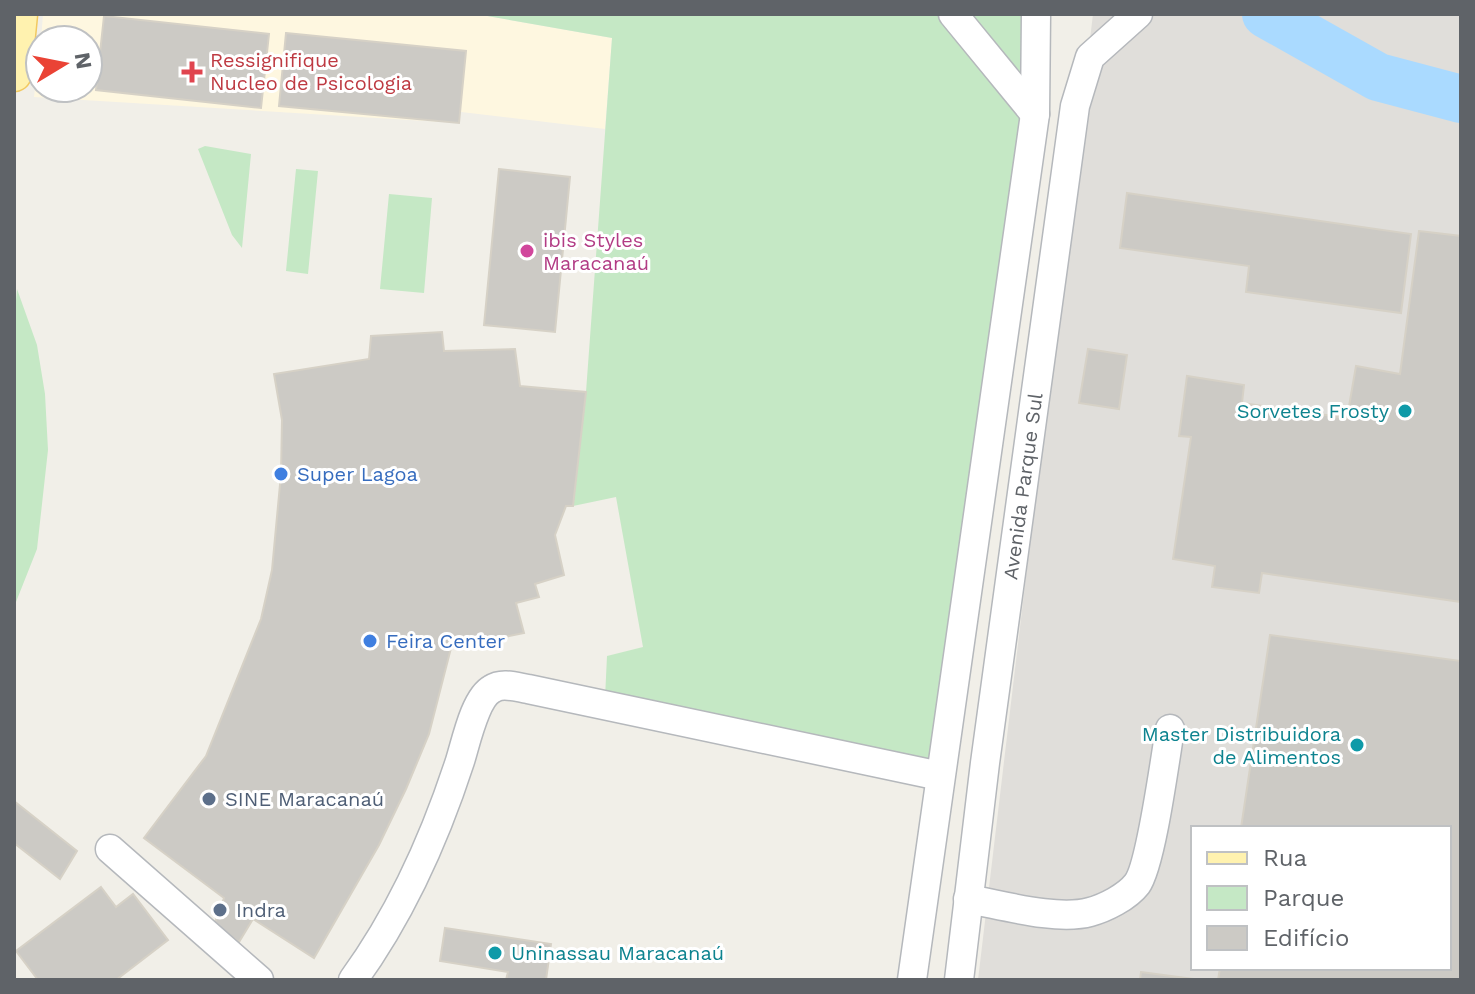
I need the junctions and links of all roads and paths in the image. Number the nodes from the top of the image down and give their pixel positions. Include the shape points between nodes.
1 (20, 14) edge
2 (953, 14) edge
3 (1036, 14) edge
4 (1138, 14) edge
5 (14, 74) edge
6 (1035, 114) junction
7 (1170, 729) dead end
8 (940, 776) junction
9 (110, 849) dead end
10 (968, 899) junction
11 (259, 980) edge
12 (353, 980) edge
13 (912, 980) edge
14 (959, 980) edge

1 - 5 main road
2 - 6 street
3 - 6 street, Avenida Parque Sul
4 - 10 street, Avenida Parque Sul via 1090,57 1075,106
6 - 8 street, Avenida Parque Sul
7 - 10 street via 1146,862 1137,884 1088,913 1057,914
8 - 12 street via 528,689 491,689 480,701 426,853
8 - 13 street, Avenida Parque Sul
9 - 11 street
10 - 14 street, Avenida Parque Sul

